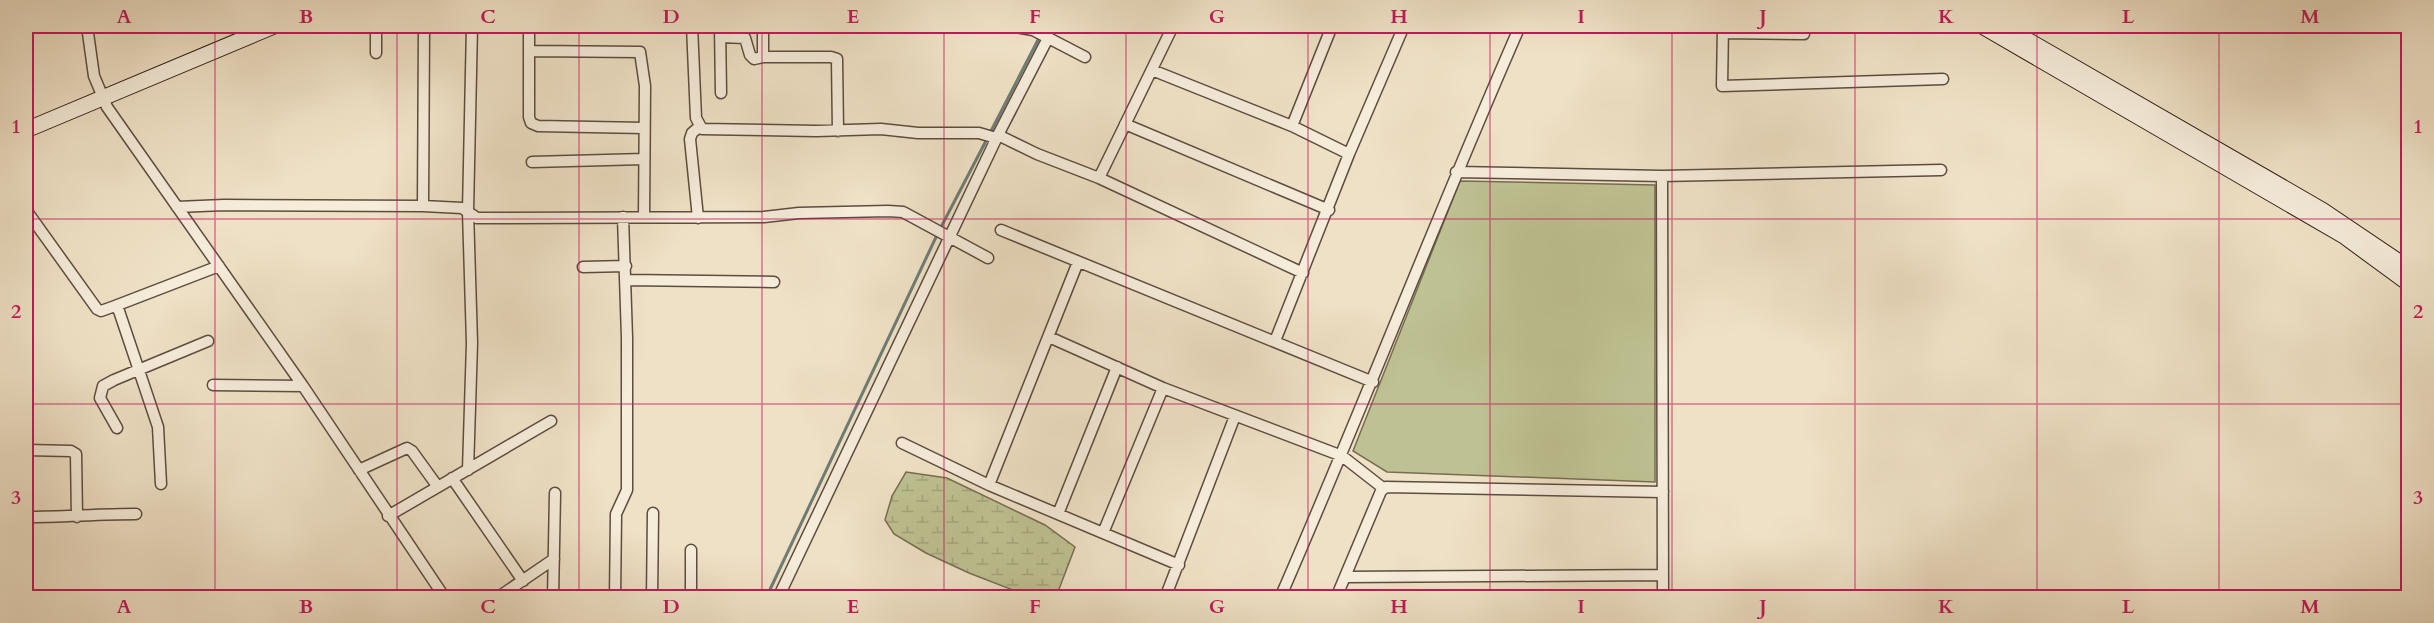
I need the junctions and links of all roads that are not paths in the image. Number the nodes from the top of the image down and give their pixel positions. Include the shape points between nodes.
1 (87, 26) edge
2 (274, 26) edge
3 (376, 26) edge
4 (424, 26) edge
5 (472, 26) edge
6 (529, 26) edge
7 (692, 26) edge
8 (763, 26) edge
9 (1010, 26) edge
10 (1173, 26) edge
11 (1332, 26) edge
12 (1404, 26) edge
13 (1520, 26) edge
14 (1982, 26) edge
15 (2003, 26) edge
16 (1723, 29) edge
17 (720, 31) edge
18 (1804, 34) dead end
19 (1046, 37) junction
20 (529, 51) junction
21 (376, 53) dead end
22 (763, 57) junction
23 (1084, 57) dead end
24 (1152, 70) junction
25 (1943, 79) dead end
26 (721, 93) dead end
27 (102, 97) junction
28 (1125, 124) junction
29 (1292, 126) junction
30 (699, 127) junction
31 (644, 128) junction
32 (26, 130) edge
33 (838, 131) junction
34 (993, 136) junction
35 (1349, 154) junction
36 (644, 159) junction
37 (532, 162) dead end
38 (1941, 170) dead end
39 (1456, 172) junction
40 (1662, 176) junction
41 (1099, 177) junction
42 (423, 206) junction
43 (177, 207) junction
44 (26, 210) edge
45 (1329, 210) junction
46 (468, 211) junction
47 (623, 217) junction
48 (644, 217) junction
49 (698, 218) junction
50 (1001, 230) dead end
51 (946, 236) junction
52 (988, 258) dead end
53 (1078, 262) junction
54 (219, 266) junction
55 (626, 266) junction
56 (584, 267) dead end
57 (2409, 268) edge
58 (1303, 273) junction
59 (626, 280) junction
60 (774, 282) dead end
61 (2409, 283) edge
62 (115, 306) junction
63 (1049, 337) junction
64 (208, 341) dead end
65 (1275, 341) junction
66 (1117, 367) junction
67 (139, 369) junction
68 (1373, 382) junction
69 (213, 385) dead end
70 (303, 386) junction
71 (1163, 388) junction
72 (1235, 416) junction
73 (552, 421) dead end
74 (117, 428) dead end
75 (902, 443) dead end
76 (26, 450) edge
77 (1342, 456) junction
78 (358, 470) junction
79 (468, 470) junction
80 (452, 478) junction
81 (161, 484) dead end
82 (989, 485) junction
83 (438, 487) junction
84 (1383, 488) junction
85 (1663, 492) junction
86 (555, 493) dead end
87 (653, 513) dead end
88 (136, 514) dead end
89 (1058, 514) junction
90 (388, 516) junction
91 (26, 517) edge
92 (76, 517) junction
93 (1103, 533) junction
94 (690, 550) dead end
95 (554, 559) junction
96 (1179, 565) junction
97 (1663, 575) junction
98 (1346, 577) junction
99 (523, 581) junction
100 (445, 597) edge
101 (497, 597) edge
102 (553, 597) edge
103 (615, 597) edge
104 (652, 597) edge
105 (691, 597) edge
106 (778, 597) edge
107 (1165, 597) edge
108 (1280, 597) edge
109 (1336, 597) edge
110 (1663, 597) edge

1 - 27 street via 94,76
2 - 27 street
3 - 21 street
4 - 42 street
5 - 46 street
6 - 20 street
7 - 30 street via 695,113
8 - 22 street
9 - 19 street
10 - 24 street
11 - 29 street
12 - 35 street
13 - 39 street
14 - 61 street via 2344,236
15 - 57 street via 2322,210
16 - 18 street
16 - 25 street via 1722,86
17 - 22 street via 745,38 751,57
17 - 26 street
19 - 23 street
19 - 34 street
20 - 31 street via 531,123
20 - 31 street via 640,52 645,86
22 - 33 street via 837,59
24 - 28 street
24 - 29 street
27 - 32 street
27 - 43 street
28 - 41 street
28 - 45 street
29 - 35 street
30 - 33 street via 714,131
30 - 49 street via 690,139
31 - 36 street
33 - 34 street via 881,129
34 - 41 street
34 - 51 street
35 - 45 street
36 - 37 street
36 - 48 street
38 - 40 street
39 - 40 street
39 - 68 street
40 - 85 street
41 - 58 street
42 - 43 street
42 - 46 street
43 - 54 street
44 - 62 street via 97,309
45 - 58 street
46 - 47 street via 477,218
46 - 79 street via 472,296
47 - 48 street
47 - 55 street
48 - 49 street
49 - 51 street via 888,210 903,212
50 - 53 street
51 - 52 street
51 - 106 street
53 - 63 street
53 - 65 street
54 - 62 street
54 - 70 street
55 - 56 street
55 - 59 street
58 - 65 street
59 - 60 street
59 - 103 street via 627,490 616,514
62 - 67 street
63 - 66 street
63 - 82 street
64 - 67 street
65 - 68 street
66 - 71 street
66 - 89 street
67 - 74 street via 100,390 100,398
67 - 81 street via 158,427
68 - 77 street
69 - 70 street
70 - 78 street
71 - 72 street
71 - 93 street
72 - 77 street
72 - 96 street
73 - 79 street
75 - 82 street
76 - 92 street via 76,454
77 - 84 street
77 - 108 street
78 - 83 street via 401,449 410,449
78 - 90 street
79 - 80 street
80 - 83 street
80 - 99 street
82 - 89 street
83 - 90 street
84 - 85 street
84 - 98 street
85 - 97 street
86 - 95 street
87 - 104 street
88 - 92 street
89 - 93 street
90 - 100 street
91 - 92 street
93 - 96 street
94 - 105 street
95 - 99 street
95 - 102 street
96 - 107 street
97 - 98 street
97 - 110 street
98 - 109 street
99 - 101 street

